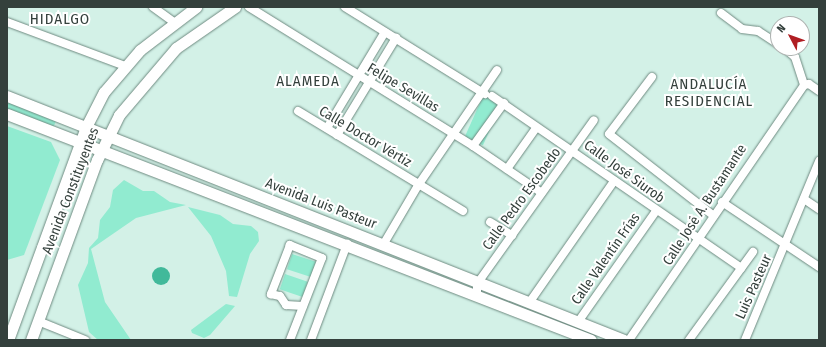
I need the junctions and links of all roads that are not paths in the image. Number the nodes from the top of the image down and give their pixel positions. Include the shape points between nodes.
1 (153, 7) edge
2 (196, 7) edge
3 (235, 7) edge
4 (249, 7) edge
5 (345, 7) edge
6 (720, 13) dead end
7 (7, 22) edge
8 (174, 22) junction
9 (385, 32) junction
10 (396, 38) junction
11 (770, 39) edge
12 (794, 56) edge
13 (125, 66) junction
14 (497, 70) dead end
15 (358, 76) junction
16 (652, 77) dead end
17 (369, 83) junction
18 (804, 85) junction
19 (819, 91) edge
20 (487, 94) junction
21 (7, 96) edge
22 (504, 103) junction
23 (298, 111) dead end
24 (7, 114) edge
25 (594, 120) dead end
26 (86, 127) junction
27 (326, 128) junction
28 (536, 128) junction
29 (452, 133) junction
30 (337, 135) junction
31 (107, 136) junction
32 (80, 143) junction
33 (473, 146) junction
34 (101, 150) junction
35 (572, 151) junction
36 (819, 161) edge
37 (508, 169) junction
38 (614, 181) junction
39 (419, 184) junction
40 (542, 193) junction
41 (804, 199) junction
42 (722, 202) junction
43 (819, 208) edge
44 (463, 211) dead end
45 (656, 211) junction
46 (714, 216) junction
47 (490, 222) dead end
48 (512, 235) junction
49 (699, 240) junction
50 (347, 244) junction
51 (383, 245) junction
52 (787, 245) junction
53 (753, 252) dead end
54 (819, 267) edge
55 (741, 268) junction
56 (435, 273) junction
57 (477, 284) junction
58 (477, 296) junction
59 (529, 303) junction
60 (300, 305) junction
61 (38, 321) junction
62 (578, 322) junction
63 (8, 340) edge
64 (31, 340) edge
65 (85, 340) edge
66 (290, 340) edge
67 (311, 340) edge
68 (591, 340) edge
69 (624, 340) edge
70 (629, 340) edge
71 (689, 340) edge
72 (745, 340) edge

1 - 8 street
2 - 8 main road, Avenida Constituyentes
3 - 31 main road, Avenida Constituyentes via 186,39 160,64 133,95
4 - 15 street, Felipe Sevillas
5 - 9 street, Calle José Siurob
6 - 11 street via 742,29 758,31
7 - 13 street
8 - 13 main road, Avenida Constituyentes
9 - 10 street, Calle José Siurob
9 - 15 street
10 - 17 street
10 - 20 street, Calle José Siurob
12 - 18 street
13 - 26 main road, Avenida Constituyentes via 104,92
14 - 20 street
15 - 17 street, Felipe Sevillas
15 - 27 street
16 - 46 street via 609,134
17 - 29 street, Felipe Sevillas
17 - 30 street
18 - 19 street via 809,84
18 - 42 street, Calle José A. Bustamante
20 - 22 street, Calle José Siurob
20 - 29 street
21 - 26 main road, Avenida Luis Pasteur
22 - 28 street, Calle José Siurob
22 - 33 street
23 - 27 street, Calle Doctor Vértiz
24 - 32 main road, Avenida Luis Pasteur
25 - 35 street, Calle Pedro Escobedo
26 - 31 main road, Avenida Luis Pasteur
26 - 32 main road, Avenida Constituyentes
27 - 30 street, Calle Doctor Vértiz
28 - 35 street, Calle José Siurob
28 - 37 street
29 - 33 street, Felipe Sevillas
29 - 39 street
30 - 39 street, Calle Doctor Vértiz
31 - 34 main road, Avenida Constituyentes
31 - 51 main road, Avenida Luis Pasteur
32 - 34 main road, Avenida Luis Pasteur
32 - 63 main road, Avenida Constituyentes
33 - 37 street, Felipe Sevillas
34 - 50 main road, Avenida Luis Pasteur
34 - 61 main road, Avenida Constituyentes
35 - 38 street, Calle José Siurob
35 - 40 street, Calle Pedro Escobedo
36 - 41 street, Luis Pasteur
37 - 40 street, Felipe Sevillas
38 - 45 street, Calle José Siurob
38 - 59 street
39 - 44 street, Calle Doctor Vértiz
39 - 51 street
40 - 48 street, Calle Pedro Escobedo
41 - 43 street
41 - 52 street, Luis Pasteur
42 - 46 street, Calle José A. Bustamante
42 - 52 street
45 - 49 street, Calle José Siurob
45 - 62 street, Calle Valentín Frías
46 - 49 street, Calle José A. Bustamante
47 - 48 street
48 - 57 street, Calle Pedro Escobedo
49 - 55 street, Calle José Siurob
49 - 70 street, Calle José A. Bustamante
50 - 56 main road, Avenida Luis Pasteur
50 - 67 street
51 - 56 main road, Avenida Luis Pasteur
52 - 54 street
52 - 72 street, Luis Pasteur
53 - 55 street
55 - 71 street
56 - 57 main road, Avenida Luis Pasteur
56 - 58 main road, Avenida Luis Pasteur
57 - 58 street
57 - 59 main road, Avenida Luis Pasteur
58 - 68 main road, Avenida Luis Pasteur
59 - 62 main road, Avenida Luis Pasteur
60 - 60 street via 272,294 290,245 322,258
60 - 66 street
61 - 64 main road, Avenida Constituyentes
61 - 65 street
62 - 69 main road, Avenida Luis Pasteur

